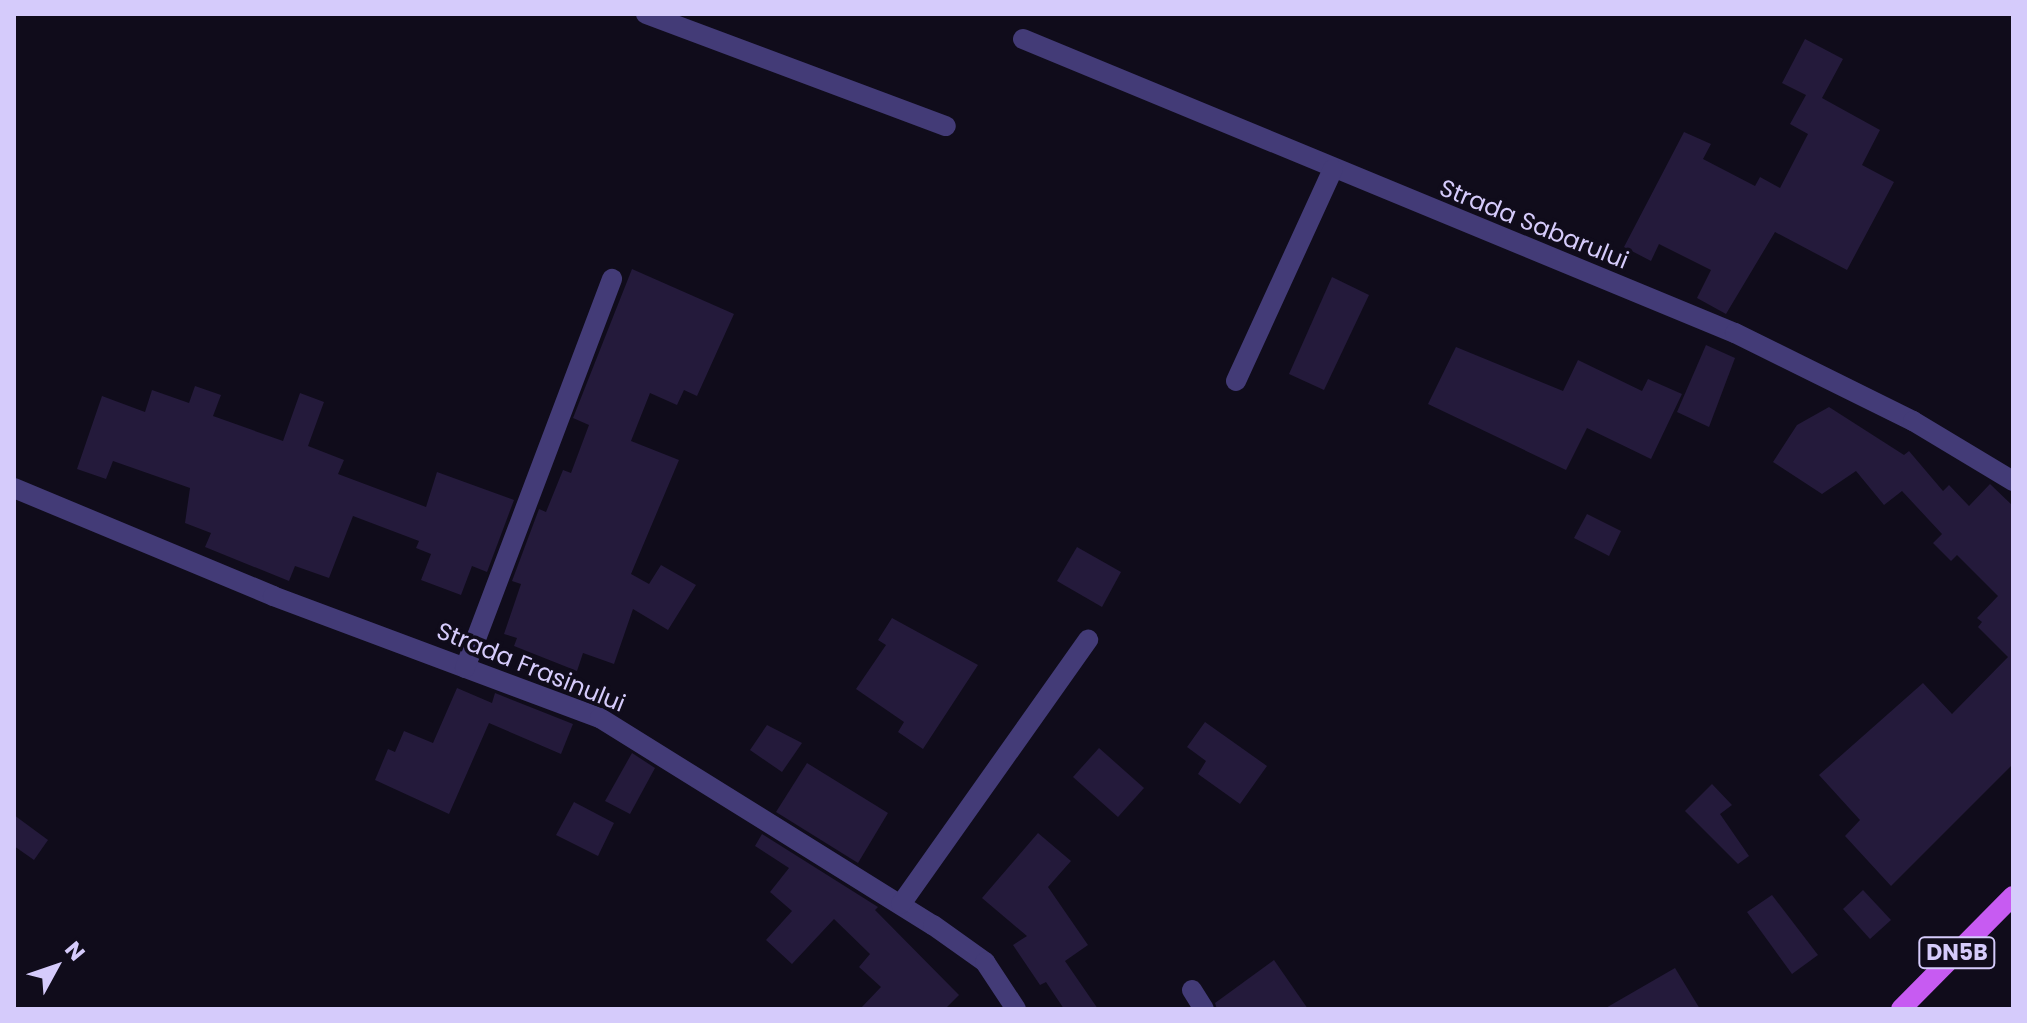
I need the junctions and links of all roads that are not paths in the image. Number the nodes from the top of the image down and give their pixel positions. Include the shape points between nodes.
1 (646, 14) edge
2 (1023, 39) dead end
3 (946, 126) dead end
4 (1333, 169) junction
5 (612, 279) dead end
6 (1236, 381) dead end
7 (2013, 481) edge
8 (14, 488) edge
9 (1088, 640) dead end
10 (465, 668) junction
11 (2013, 896) edge
12 (901, 904) junction
13 (1192, 990) dead end
14 (1016, 1009) edge
15 (1204, 1009) edge
16 (1901, 1009) edge

1 - 3 street
2 - 4 street, Strada Sabarului
4 - 6 street
4 - 7 street, Strada Sabarului via 1735,333 1913,421
5 - 10 street
8 - 10 street, Strada Frasinului via 273,596
9 - 12 street
10 - 12 street, Strada Frasinului via 600,718
11 - 16 main road, DN5B
12 - 14 street, Strada Frasinului via 985,962
13 - 15 street

